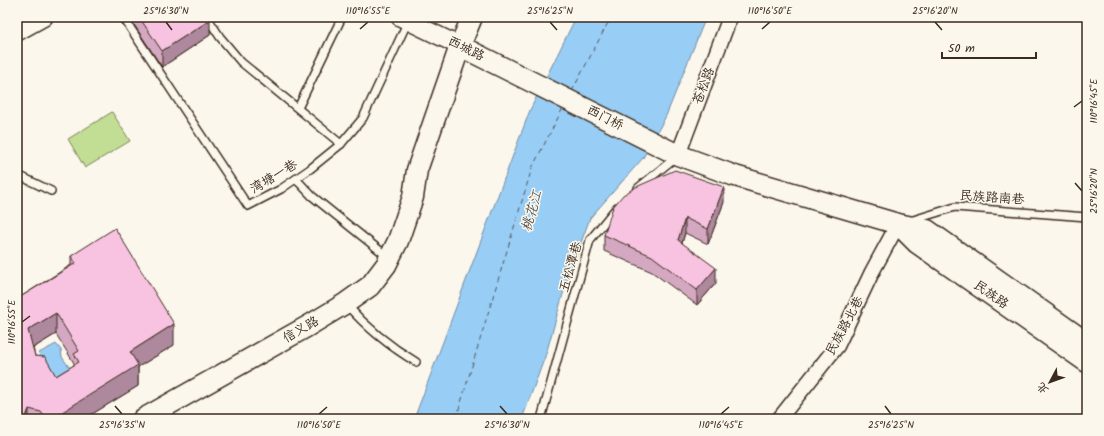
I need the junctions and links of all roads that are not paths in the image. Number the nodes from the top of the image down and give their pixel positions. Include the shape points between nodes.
1 (44, 17) edge
2 (123, 17) edge
3 (207, 17) edge
4 (342, 17) edge
5 (472, 17) edge
6 (485, 17) edge
7 (730, 17) edge
8 (404, 19) edge
9 (20, 26) edge
10 (466, 49) junction
11 (533, 81) joint
12 (298, 108) junction
13 (341, 144) junction
14 (678, 155) junction
15 (17, 172) edge
16 (296, 179) junction
17 (51, 191) dead end
18 (632, 193) edge
19 (620, 203) edge
20 (1087, 218) edge
21 (898, 224) junction
22 (390, 258) junction
23 (346, 303) junction
24 (1087, 343) edge
25 (416, 362) dead end
26 (1087, 362) edge
27 (143, 419) edge
28 (541, 419) edge
29 (780, 419) edge

1 - 9 street
2 - 16 lane, 湾塘一巷 via 248,206
3 - 12 lane via 241,62
4 - 12 lane
5 - 10 main road
6 - 10 main road
7 - 14 street, 苍松路
8 - 10 street, 西城路
8 - 13 lane, 湾塘一巷 via 363,118
10 - 11 main road, 西城路
10 - 22 main road, 信义路 via 427,174 413,197
11 - 14 main road, 西门桥
12 - 13 lane
13 - 16 lane, 湾塘一巷
14 - 18 lane
14 - 21 main road, 民族路 via 735,176
15 - 17 lane via 20,176
16 - 22 lane via 312,196
19 - 28 lane, 五松潭巷 via 590,240
20 - 21 lane, 民族路南巷 via 955,207
21 - 24 main road, 民族路 via 927,230
21 - 26 main road, 民族路 via 917,244
21 - 29 street, 民族路北巷 via 837,346
22 - 23 main road, 信义路 via 370,286
23 - 25 lane via 365,326 391,347
23 - 27 main road, 信义路

